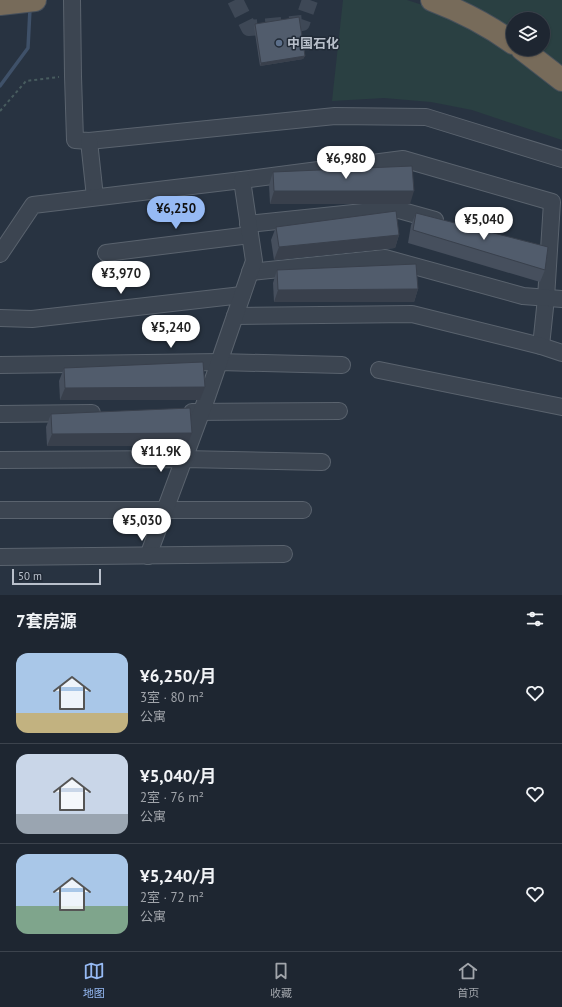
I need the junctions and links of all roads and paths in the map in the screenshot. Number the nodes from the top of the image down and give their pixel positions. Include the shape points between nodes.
1 (35, 0) edge
2 (72, 0) edge
3 (432, 0) edge
4 (0, 4) edge
5 (506, 38) edge
6 (531, 56) edge
7 (73, 76) junction
8 (562, 80) edge
9 (0, 111) edge
10 (89, 141) junction
11 (562, 159) edge
12 (242, 180) junction
13 (95, 197) junction
14 (451, 224) edge
15 (249, 230) junction
16 (106, 253) dead end
17 (0, 254) edge
18 (250, 272) junction
19 (242, 295) junction
20 (546, 298) junction
21 (562, 299) edge
22 (235, 316) junction
23 (0, 318) edge
24 (541, 346) junction
25 (562, 353) edge
26 (219, 362) junction
27 (0, 365) edge
28 (342, 365) dead end
29 (380, 370) dead end
30 (562, 407) edge
31 (339, 411) dead end
32 (178, 412) edge
33 (202, 412) junction
34 (109, 413) edge
35 (0, 414) edge
36 (184, 459) junction
37 (0, 460) edge
38 (322, 462) dead end
39 (0, 510) edge
40 (165, 510) junction
41 (303, 510) dead end
42 (284, 554) dead end
43 (148, 556) junction
44 (0, 557) edge

1 - 4 highway
2 - 7 street
3 - 5 highway via 470,16
6 - 8 highway
7 - 9 path via 26,81
7 - 10 street via 76,140
10 - 11 street via 335,116 426,117
10 - 13 street
12 - 13 street
12 - 15 street
12 - 20 street via 403,159 552,202 541,248
13 - 17 street via 33,205
14 - 15 street via 399,210 373,211
15 - 16 street
15 - 18 street via 254,261
18 - 19 street
18 - 20 street via 385,258 523,296
19 - 22 street
19 - 23 street via 32,319
20 - 21 street
20 - 24 street
22 - 24 street via 412,314
22 - 26 street
24 - 25 street
26 - 27 street
26 - 28 street
26 - 33 street
29 - 30 street
31 - 33 street
32 - 33 street
33 - 36 street
34 - 35 street
36 - 37 street
36 - 38 street
36 - 40 street
39 - 40 street
40 - 41 street
40 - 43 street
42 - 43 street
43 - 44 street

